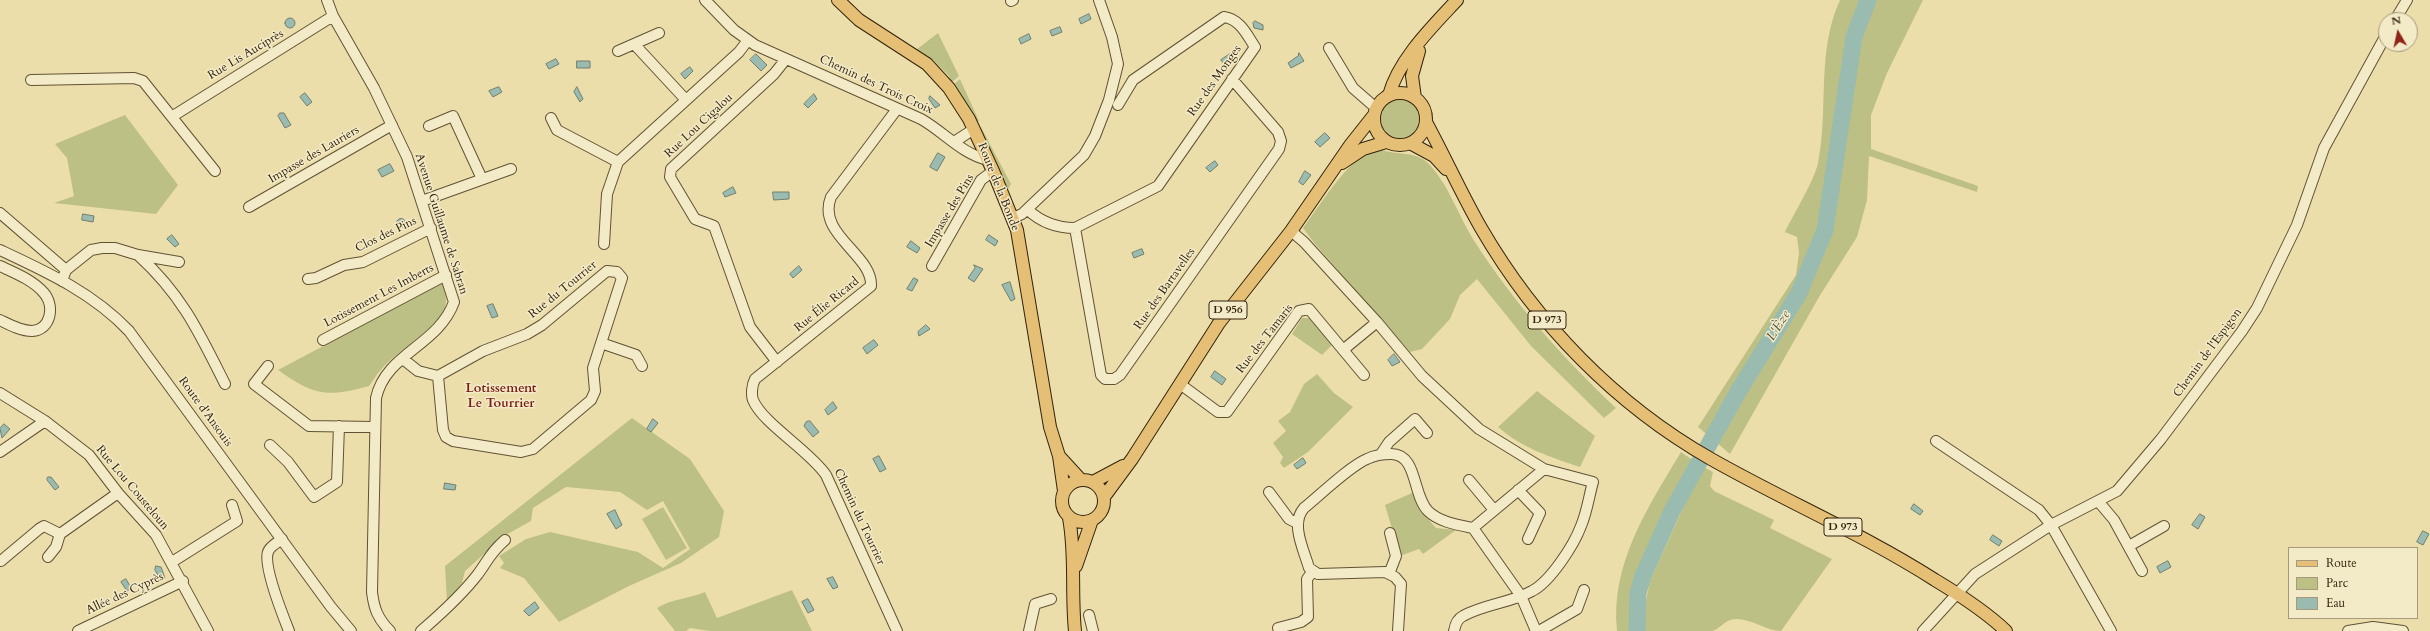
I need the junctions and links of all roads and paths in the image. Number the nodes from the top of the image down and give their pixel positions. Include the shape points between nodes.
1 (327, 0) edge
2 (704, 0) edge
3 (838, 0) edge
4 (1099, 0) edge
5 (1457, 0) edge
6 (2407, 0) edge
7 (2400, 12) edge
8 (333, 16) junction
9 (659, 33) dead end
10 (1427, 33) junction
11 (748, 40) junction
12 (635, 45) junction
13 (1329, 48) dead end
14 (2378, 49) edge
15 (618, 51) dead end
16 (786, 59) junction
17 (1232, 79) junction
18 (31, 80) dead end
19 (1389, 96) junction
20 (1415, 98) junction
21 (686, 100) junction
22 (1118, 105) dead end
23 (897, 109) junction
24 (1375, 112) junction
25 (173, 116) junction
26 (551, 118) dead end
27 (1426, 122) junction
28 (392, 125) junction
29 (429, 126) dead end
30 (974, 130) junction
31 (954, 142) junction
32 (1386, 142) junction
33 (1410, 143) junction
34 (988, 160) junction
35 (618, 162) junction
36 (1335, 168) junction
37 (511, 169) dead end
38 (215, 171) dead end
39 (993, 171) junction
40 (1453, 178) junction
41 (482, 179) junction
42 (422, 201) junction
43 (249, 207) dead end
44 (1028, 210) junction
45 (0, 213) edge
46 (1012, 218) junction
47 (431, 228) junction
48 (1075, 228) junction
49 (1291, 231) junction
50 (604, 244) dead end
51 (0, 250) edge
52 (138, 255) junction
53 (179, 262) dead end
54 (0, 266) edge
55 (932, 266) dead end
56 (66, 270) junction
57 (446, 275) junction
58 (308, 278) dead end
59 (62, 281) junction
60 (0, 320) edge
61 (1377, 322) junction
62 (324, 340) dead end
63 (601, 343) junction
64 (1343, 350) junction
65 (403, 359) junction
66 (776, 362) junction
67 (268, 366) dead end
68 (642, 366) dead end
69 (1364, 375) dead end
70 (438, 376) junction
71 (225, 384) dead end
72 (1180, 384) junction
73 (752, 391) joint
74 (0, 393) edge
75 (45, 421) junction
76 (339, 426) junction
77 (374, 427) junction
78 (1427, 433) dead end
79 (1936, 441) dead end
80 (270, 445) dead end
81 (0, 452) edge
82 (1380, 454) junction
83 (1058, 456) junction
84 (1132, 459) junction
85 (1544, 469) junction
86 (1469, 480) dead end
87 (1087, 481) junction
88 (1518, 490) junction
89 (1064, 491) junction
90 (1269, 492) dead end
91 (118, 493) junction
92 (1104, 497) junction
93 (2098, 501) junction
94 (232, 505) dead end
95 (1494, 510) junction
96 (1069, 518) junction
97 (1092, 520) junction
98 (1297, 523) junction
99 (2051, 525) junction
100 (2164, 526) dead end
101 (1473, 528) junction
102 (1390, 533) dead end
103 (60, 534) junction
104 (282, 539) junction
105 (1528, 539) dead end
106 (505, 540) dead end
107 (2129, 546) junction
108 (48, 557) dead end
109 (1, 561) edge
110 (172, 562) junction
111 (2142, 570) dead end
112 (1313, 571) junction
113 (1389, 574) junction
114 (1073, 576) junction
115 (183, 581) junction
116 (1584, 590) dead end
117 (1521, 596) junction
118 (1051, 599) dead end
119 (1089, 615) dead end
120 (1278, 628) dead end
121 (78, 631) edge
122 (208, 631) edge
123 (289, 631) edge
124 (351, 631) edge
125 (390, 631) edge
126 (421, 631) edge
127 (897, 631) edge
128 (1029, 631) edge
129 (1075, 631) edge
130 (1092, 631) edge
131 (1398, 631) edge
132 (1454, 631) edge
133 (1536, 631) edge
134 (1539, 631) edge
135 (1924, 631) edge
136 (2006, 631) edge
137 (2112, 631) edge
138 (2348, 631) edge
139 (2403, 631) edge

1 - 8 street, Avenue Guillaume de Sabran
2 - 11 street, Chemin des Trois Croix via 734,30
3 - 30 main road, Route de la Bonde via 859,20 910,52 930,68 955,97
4 - 44 street via 1118,64 1109,100 1095,136 1084,155
5 - 10 main road
6 - 7 street
8 - 25 street, Rue Lis Auciprès
8 - 28 street, Avenue Guillaume de Sabran
9 - 12 street
10 - 19 main road via 1413,51
10 - 20 main road via 1415,61 1412,76
11 - 16 street, Chemin des Trois Croix
11 - 21 street
12 - 15 street
12 - 21 street
13 - 24 street via 1353,88
14 - 93 street, Chemin de l'Espigon via 2324,148 2297,225 2257,308 2130,477 2117,491
16 - 23 street, Chemin des Trois Croix
16 - 66 street, Rue Lou Cigalou via 774,74 671,169 670,177 695,219 714,226 750,327
17 - 22 street, Rue des Monges via 1255,48 1241,26 1232,18 1224,17 1133,80
17 - 48 street, Rue des Monges via 1158,186
17 - 48 street, Rue des Bartavelles via 1278,132 1281,141 1279,149 1120,375 1114,379 1104,379 1101,375
18 - 25 street via 134,78 143,81
19 - 20 main road via 1398,93
19 - 24 main road
20 - 27 main road via 1424,109
21 - 35 street
23 - 31 street, Chemin des Trois Croix via 938,129
23 - 66 street, Rue Élie Ricard via 831,197 828,205 832,224 869,274 871,286
24 - 32 main road via 1376,130
24 - 36 main road, D 956
25 - 38 street
26 - 35 street via 557,130
27 - 33 main road via 1421,135
27 - 40 main road, D 973
28 - 42 street, Avenue Guillaume de Sabran via 407,157
28 - 43 street, Impasse des Lauriers
29 - 41 street via 453,116
30 - 31 street
30 - 34 main road, Route de la Bonde
31 - 34 street, Chemin des Trois Croix via 973,157
32 - 33 main road via 1398,146
32 - 36 main road, D 956 via 1363,149
33 - 40 main road, D 973 via 1434,156
34 - 39 main road, Route de la Bonde
35 - 50 street via 607,194
36 - 49 main road, D 956
37 - 41 street
39 - 46 main road, Route de la Bonde
39 - 55 street, Impasse des Pins via 981,180
40 - 136 main road, D 973 via 1502,261 1560,336 1612,388 1673,435 1738,474 1905,560 1976,607
41 - 42 street
42 - 47 street, Avenue Guillaume de Sabran
44 - 46 street
44 - 48 street via 1051,225
45 - 56 street
46 - 83 main road, Route de la Bonde via 1024,271 1050,427
47 - 57 street, Avenue Guillaume de Sabran
47 - 58 street, Clos des Pins via 363,262 344,266 316,278
49 - 61 street
49 - 72 main road, D 956 via 1228,310
51 - 59 street, Route d'Ansouis
52 - 53 street
52 - 56 street via 125,250 91,250
52 - 71 street via 162,276 194,321
54 - 60 street via 30,282 45,294 50,315 42,328 33,331 22,330
56 - 59 street
57 - 62 street, Lotissement Les Imberts
57 - 65 street, Avenue Guillaume de Sabran via 454,302 450,313 428,338
59 - 104 street, Route d'Ansouis via 103,306 129,331
61 - 64 street
61 - 85 street via 1422,376 1479,429
63 - 68 street via 636,355
63 - 70 street, Rue du Tourrier via 622,278 617,272 607,271 542,325 527,334 483,351
63 - 70 street, Rue du Tourrier via 593,368 595,391 591,400 533,449 521,452 453,442 446,437 442,430
64 - 69 street, Rue des Tamaris
64 - 72 street, Rue des Tamaris via 1309,309 1304,309 1300,311 1227,412 1218,412
65 - 70 street via 418,371
65 - 77 street, Avenue Guillaume de Sabran via 382,379 376,398
66 - 73 street, Rue Élie Ricard via 755,379
67 - 76 street via 254,384 309,426
72 - 84 main road, D 956
73 - 127 street, Chemin du Tourrier via 753,400 762,414 819,464 826,475
74 - 75 street, Rue Lou Cousteloun
75 - 81 street
75 - 91 street, Rue Lou Cousteloun via 89,455
76 - 77 street
76 - 80 street via 337,482 314,497 288,462
77 - 125 street, Avenue Guillaume de Sabran via 372,592 379,620
78 - 82 street via 1415,419
79 - 99 street via 2039,510
82 - 98 street via 1366,459 1304,508
82 - 101 street via 1399,454 1406,460 1421,503 1428,512 1442,520
83 - 87 main road, Route de la Bonde
83 - 89 main road, Route de la Bonde
84 - 87 main road, D 956 via 1116,471
84 - 92 main road, D 956
85 - 88 street
85 - 117 street via 1594,482 1581,526 1566,553 1546,580 1534,591
86 - 95 street
87 - 89 main road via 1074,481
87 - 92 main road via 1102,491
88 - 95 street
88 - 105 street via 1540,513
89 - 96 main road via 1062,508
90 - 98 street via 1289,519
91 - 103 street
91 - 110 street, Rue Lou Cousteloun via 156,535
92 - 97 main road via 1103,508
93 - 99 street, Chemin de l'Espigon
93 - 107 street via 2114,520
94 - 110 street via 237,522
95 - 101 street
96 - 97 main road via 1080,522
96 - 114 main road
97 - 114 main road
98 - 112 street via 1309,568
99 - 135 street, Chemin de l'Espigon via 1975,574
99 - 137 street
100 - 107 street
101 - 117 street
102 - 113 street via 1396,556
103 - 108 street via 56,547
103 - 109 street via 44,526 39,528
104 - 123 street via 272,546 267,558
104 - 124 street, Route d'Ansouis
106 - 126 street via 490,553 479,573 449,608
107 - 111 street
110 - 115 street, Rue Lou Cousteloun
112 - 113 street via 1318,574
112 - 120 street via 1307,579 1308,617 1301,622
113 - 131 street via 1401,584
114 - 129 main road
115 - 121 street, Allée des Cyprès
115 - 122 street, Rue Lou Cousteloun
116 - 134 street via 1577,609
117 - 132 street via 1462,616
117 - 133 street
118 - 128 street via 1035,604
119 - 130 street
138 - 139 street via 2373,627

